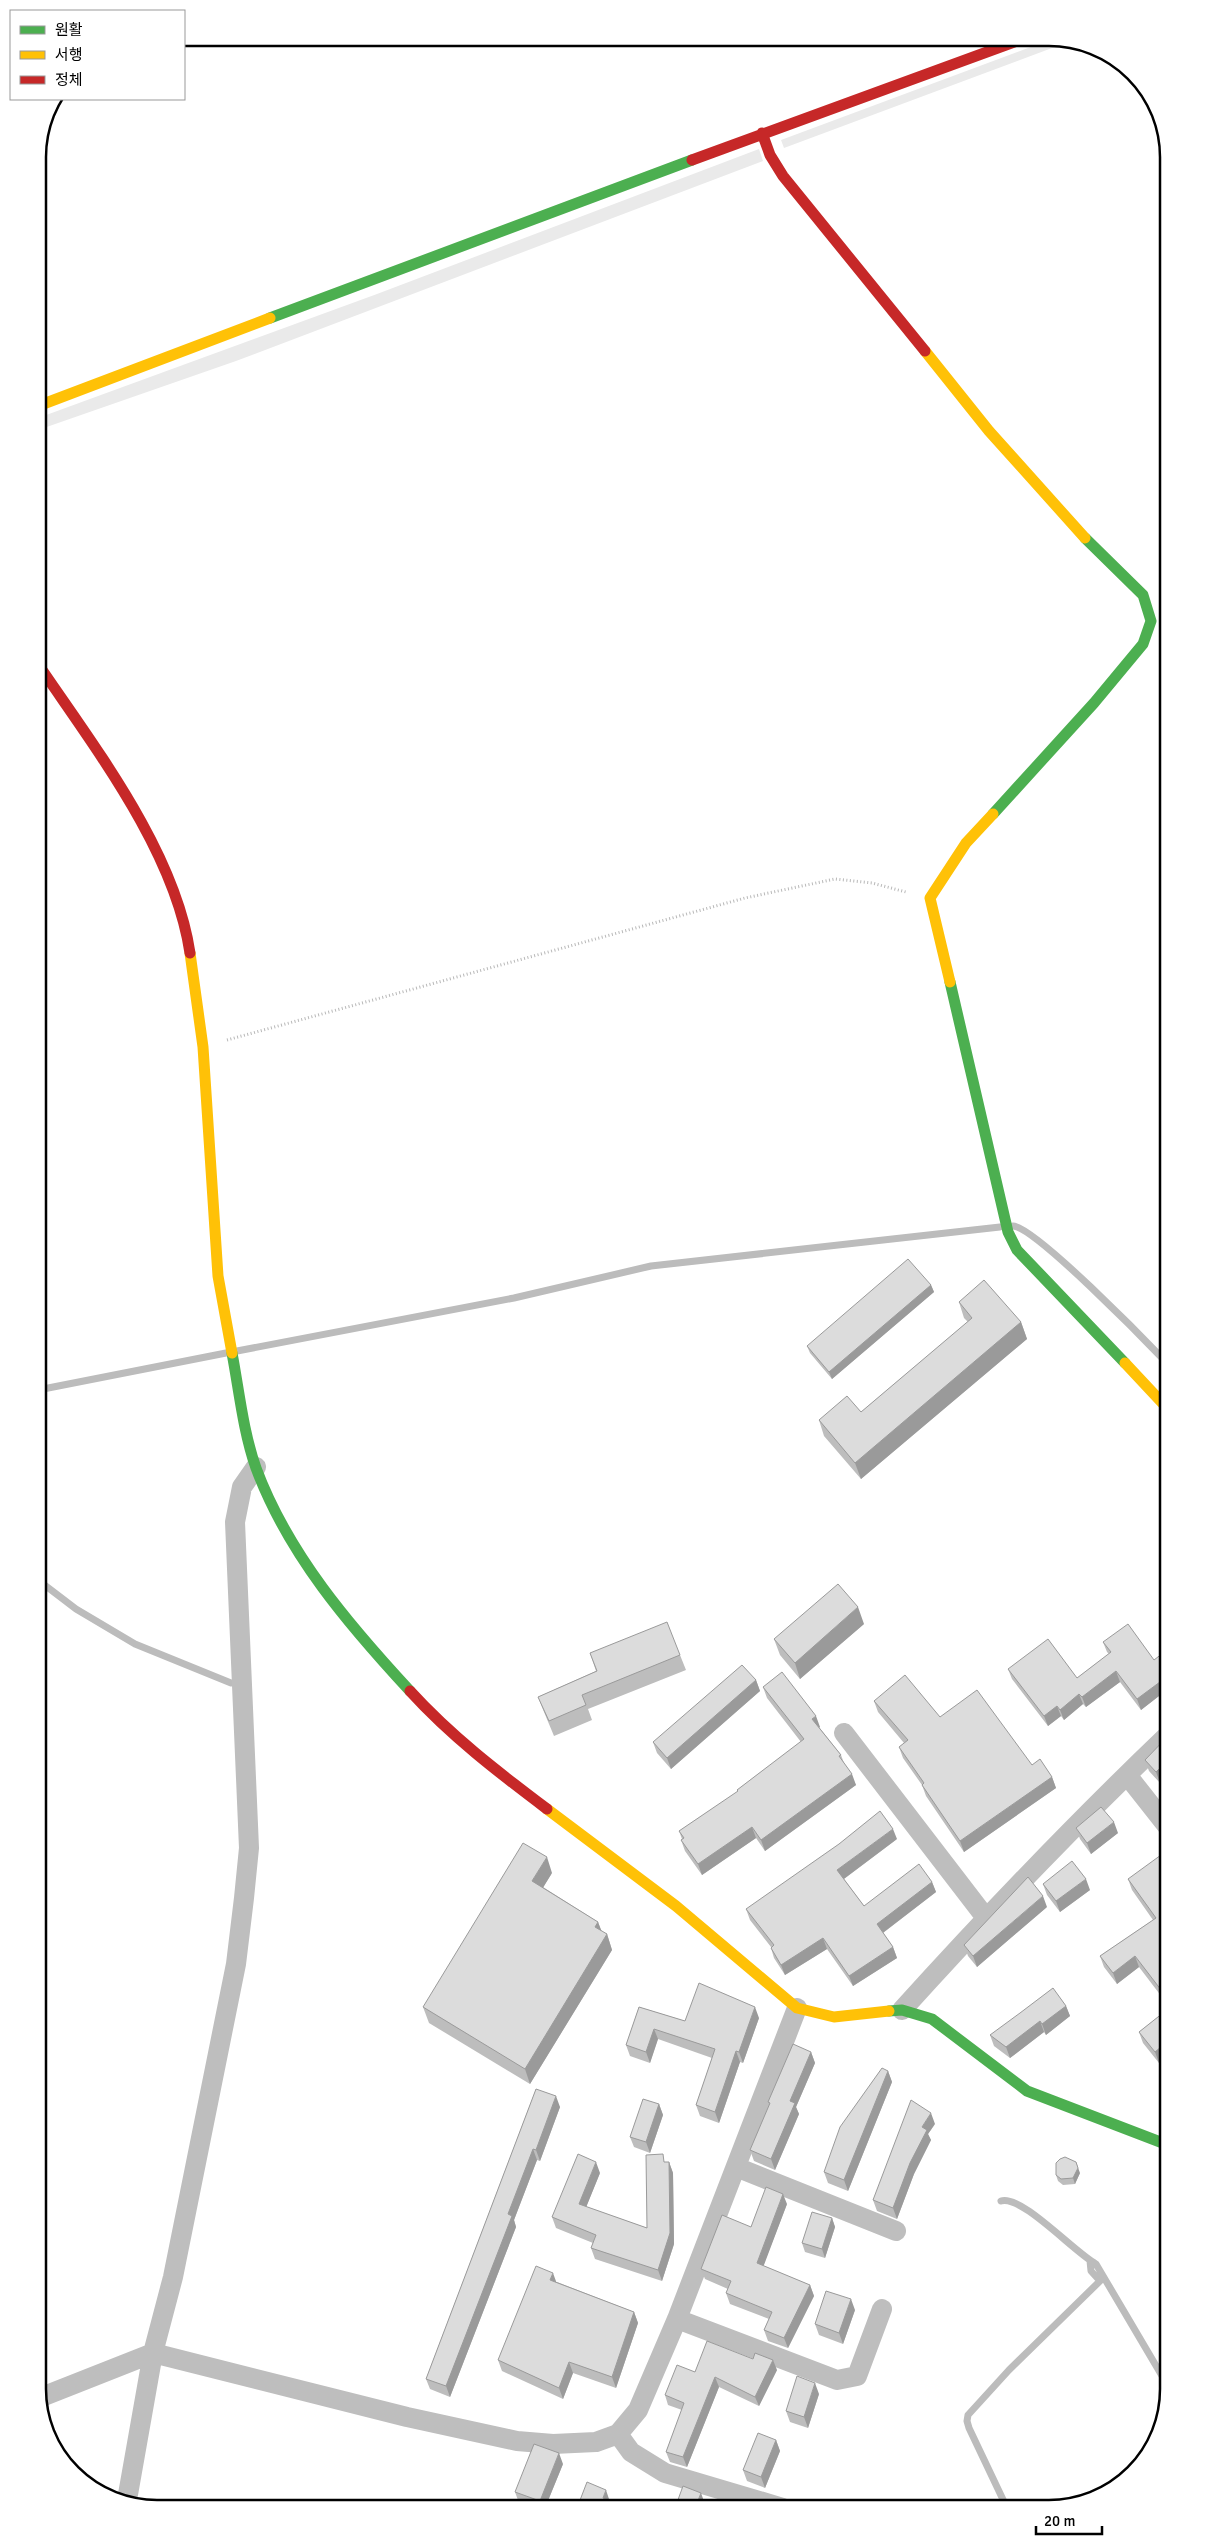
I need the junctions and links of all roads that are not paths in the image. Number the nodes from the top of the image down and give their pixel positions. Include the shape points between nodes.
1 (1003, 46) edge
2 (762, 133) junction
3 (46, 403) edge
4 (46, 676) edge
5 (1160, 1401) edge
6 (256, 1467) junction
7 (844, 1733) dead end
8 (1160, 1744) edge
9 (1127, 1775) junction
10 (1160, 1817) edge
11 (986, 1918) junction
12 (797, 2008) junction
13 (902, 2010) junction
14 (1160, 2142) edge
15 (736, 2167) junction
16 (896, 2231) dead end
17 (882, 2309) dead end
18 (677, 2319) junction
19 (154, 2353) junction
20 (46, 2395) edge
21 (618, 2434) junction
22 (128, 2496) edge
23 (757, 2500) edge

1 - 2 street
2 - 3 street
2 - 5 street via 783,176 989,431 1087,540 1142,595 1151,621 1143,644 1094,703 966,843 930,898 1008,1232 1017,1250
4 - 6 street via 141,821 167,873 190,950 202,1047 218,1276
6 - 12 street via 276,1514 324,1591 372,1650 440,1724 477,1756 676,1906
6 - 19 street via 242,1487 235,1522 248,1830 244,1898 236,1964 173,2277
7 - 11 street
8 - 9 street
9 - 10 street
9 - 11 street
11 - 13 street
12 - 13 street via 834,2017
12 - 15 street
13 - 14 street via 932,2019 1027,2091
15 - 16 street
15 - 18 street
17 - 18 street via 857,2376 837,2380
18 - 21 street via 638,2410
19 - 20 street
19 - 21 street via 406,2417 517,2441 554,2444 596,2442
19 - 22 street
21 - 23 street via 631,2452 665,2473

